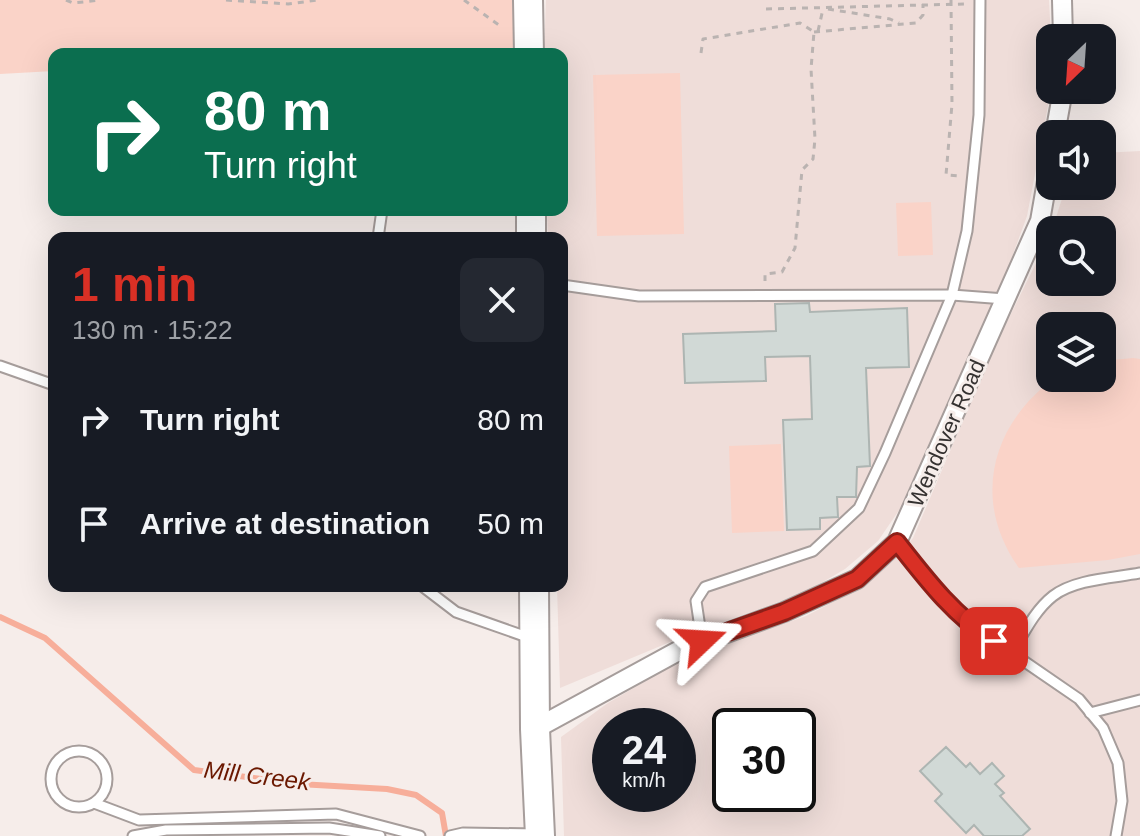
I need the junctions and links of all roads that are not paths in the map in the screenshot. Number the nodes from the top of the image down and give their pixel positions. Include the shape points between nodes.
1 (528, 0) edge
2 (1062, 0) edge
3 (980, 2) edge
4 (1063, 24) edge
5 (526, 48) edge
6 (1044, 200) edge
7 (568, 286) edge
8 (952, 295) junction
9 (1005, 299) junction
10 (0, 366) edge
11 (48, 383) edge
12 (897, 542) junction
13 (1140, 573) edge
14 (430, 592) edge
15 (534, 592) edge
16 (534, 639) junction
17 (702, 641) junction
18 (1012, 653) junction
19 (1140, 700) edge
20 (1090, 713) junction
21 (535, 729) junction
22 (94, 803) junction
23 (540, 835) edge
24 (133, 836) edge
25 (380, 836) edge
26 (420, 836) edge
27 (450, 836) edge
28 (1116, 836) edge

1 - 5 main road
2 - 4 street
3 - 8 lane via 979,115 967,231
6 - 9 street, Wendover Road via 1040,221
7 - 8 lane via 639,296
8 - 9 lane
8 - 17 lane via 859,508 813,551 705,587 696,601
9 - 12 street, Wendover Road
10 - 11 lane
12 - 17 street, Wendover Road via 857,579
12 - 18 lane via 931,587 977,630
13 - 18 lane via 1055,594
14 - 16 lane via 456,612
15 - 16 main road
16 - 21 main road
17 - 21 street, Wendover Road
18 - 20 lane via 1079,699
19 - 20 lane
20 - 28 lane via 1103,728 1118,763 1122,801
21 - 23 main road
22 - 22 lane via 105,789 102,764 89,752 63,755 50,777 55,794 77,807
22 - 26 lane via 139,820 336,814
23 - 27 lane
24 - 25 lane via 166,830 329,828

